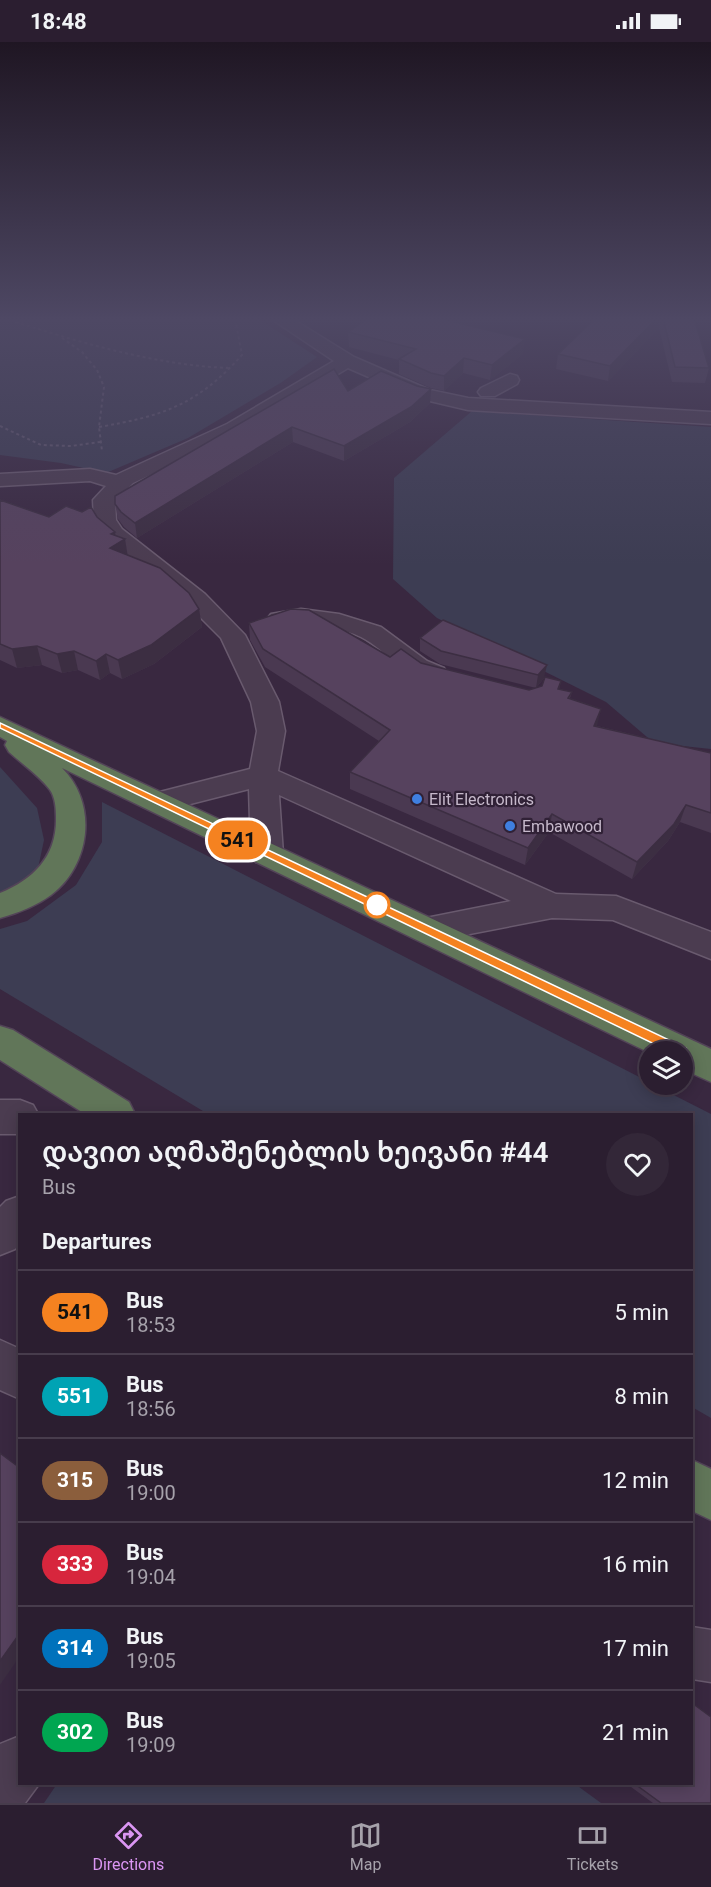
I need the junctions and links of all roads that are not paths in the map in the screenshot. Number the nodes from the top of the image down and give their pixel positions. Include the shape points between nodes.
1 (283, 400) edge
2 (448, 401) edge
3 (711, 418) edge
4 (0, 480) edge
5 (120, 483) junction
6 (232, 635) junction
7 (462, 680) edge
8 (0, 726) edge
9 (263, 776) junction
10 (159, 802) junction
11 (267, 854) junction
12 (0, 906) edge
13 (552, 906) junction
14 (428, 929) junction
15 (711, 946) edge
16 (0, 1041) edge
17 (659, 1041) edge
18 (693, 1057) edge
19 (711, 1066) edge
20 (114, 1113) edge
21 (0, 1117) edge
22 (18, 1117) edge
23 (18, 1217) edge
24 (0, 1235) edge
25 (0, 1362) edge
26 (18, 1376) edge
27 (693, 1485) edge
28 (711, 1496) edge
29 (693, 1653) edge
30 (711, 1656) edge
31 (18, 1766) edge
32 (0, 1791) edge

1 - 5 street
2 - 3 street
4 - 5 street via 90,475
5 - 6 street via 104,500 105,520 113,533 196,599
6 - 7 street via 290,616 324,618 371,632 430,672
6 - 9 street via 265,702 271,731
8 - 10 highway
8 - 12 highway via 65,789 72,815 64,861 49,881
9 - 10 street
9 - 11 street
9 - 13 street
10 - 11 highway
11 - 14 highway
13 - 14 street
13 - 15 street via 616,908
14 - 17 highway
16 - 20 highway
18 - 19 highway
21 - 22 street
23 - 24 street
25 - 26 street
27 - 28 highway
29 - 30 street
31 - 32 street

